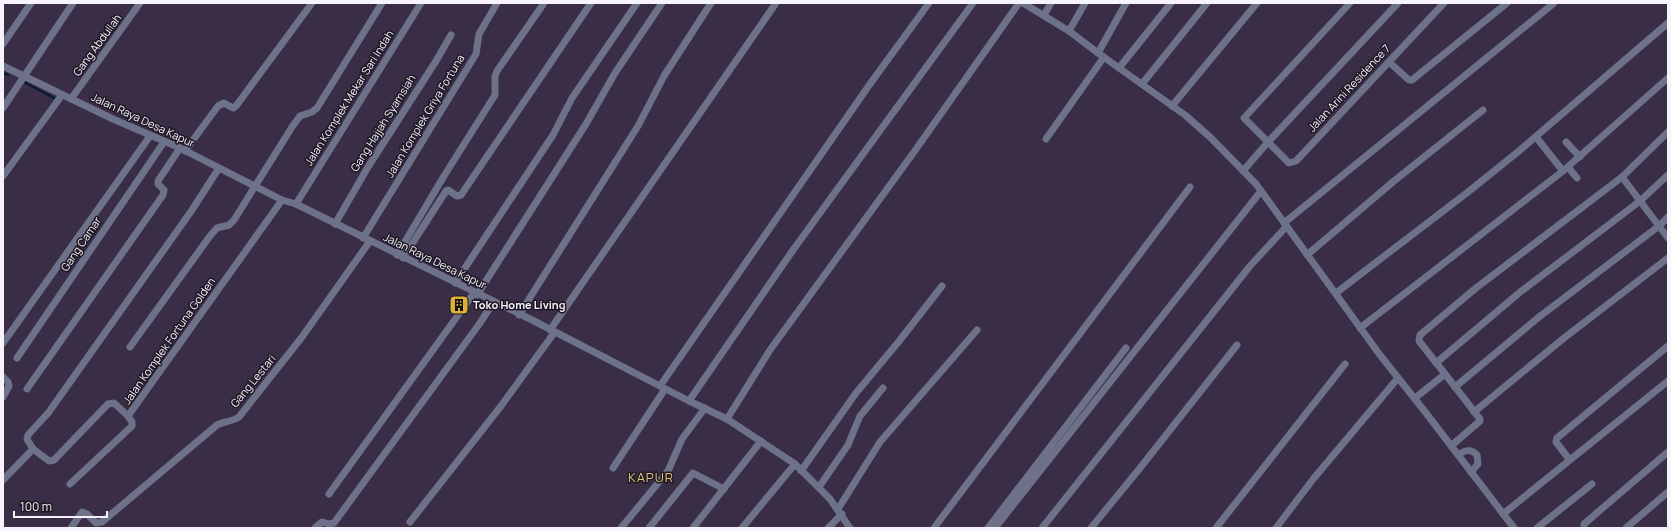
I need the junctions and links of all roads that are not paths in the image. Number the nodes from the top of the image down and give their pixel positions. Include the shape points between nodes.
1 (31, 3) edge
2 (73, 3) edge
3 (140, 3) edge
4 (312, 3) edge
5 (382, 3) edge
6 (421, 3) edge
7 (496, 3) edge
8 (544, 3) edge
9 (591, 3) edge
10 (637, 3) edge
11 (662, 3) edge
12 (711, 3) edge
13 (776, 3) edge
14 (929, 3) edge
15 (973, 3) edge
16 (1019, 3) edge
17 (1023, 3) edge
18 (1051, 3) edge
19 (1085, 3) edge
20 (1126, 3) edge
21 (1171, 3) edge
22 (1207, 3) edge
23 (1257, 3) edge
24 (1350, 3) edge
25 (1398, 3) edge
26 (1444, 3) edge
27 (1507, 3) edge
28 (1554, 3) edge
29 (1044, 15) junction
30 (1668, 23) edge
31 (1069, 31) junction
32 (451, 35) dead end
33 (3, 44) edge
34 (1101, 55) junction
35 (1389, 62) junction
36 (3, 66) edge
37 (1119, 68) junction
38 (25, 77) junction
39 (1668, 78) edge
40 (1142, 84) junction
41 (62, 95) junction
42 (71, 99) junction
43 (1172, 106) junction
44 (3, 108) edge
45 (1483, 110) dead end
46 (1668, 132) edge
47 (150, 136) junction
48 (1536, 137) junction
49 (1046, 139) dead end
50 (164, 142) junction
51 (1268, 142) junction
52 (1566, 142) dead end
53 (182, 150) junction
54 (1580, 157) junction
55 (219, 168) junction
56 (1565, 169) junction
57 (1243, 171) junction
58 (1668, 175) edge
59 (3, 176) edge
60 (1622, 177) junction
61 (1577, 178) dead end
62 (255, 186) junction
63 (1190, 187) dead end
64 (1261, 191) junction
65 (282, 200) junction
66 (1640, 200) junction
67 (296, 204) junction
68 (1668, 217) edge
69 (335, 224) junction
70 (1285, 225) junction
71 (1658, 226) junction
72 (1668, 238) edge
73 (367, 240) junction
74 (1308, 255) junction
75 (400, 256) junction
76 (1668, 258) edge
77 (455, 284) junction
78 (942, 286) dead end
79 (1336, 293) junction
80 (476, 294) junction
81 (493, 303) junction
82 (519, 315) junction
83 (1360, 328) junction
84 (977, 330) dead end
85 (552, 331) junction
86 (3, 343) edge
87 (1237, 345) dead end
88 (1668, 346) edge
89 (130, 347) dead end
90 (1126, 348) dead end
91 (17, 358) dead end
92 (1436, 363) junction
93 (1345, 364) dead end
94 (1445, 374) junction
95 (3, 377) edge
96 (1398, 378) junction
97 (1668, 381) edge
98 (663, 387) junction
99 (1455, 387) junction
100 (883, 388) dead end
101 (27, 389) dead end
102 (3, 397) edge
103 (1414, 398) junction
104 (689, 401) junction
105 (705, 408) junction
106 (1474, 412) junction
107 (128, 416) junction
108 (727, 419) junction
109 (761, 441) junction
110 (1451, 446) junction
111 (33, 449) junction
112 (1668, 452) edge
113 (1458, 455) junction
114 (1569, 459) junction
115 (795, 464) junction
116 (613, 468) dead end
117 (801, 471) junction
118 (1471, 472) junction
119 (3, 480) edge
120 (70, 484) dead end
121 (1592, 484) dead end
122 (819, 487) junction
123 (724, 489) junction
124 (1668, 492) edge
125 (330, 494) dead end
126 (840, 511) junction
127 (1503, 514) junction
128 (410, 522) dead end
129 (71, 528) edge
130 (315, 528) edge
131 (621, 528) edge
132 (649, 528) edge
133 (693, 528) edge
134 (742, 528) edge
135 (828, 528) edge
136 (850, 528) edge
137 (934, 528) edge
138 (988, 528) edge
139 (995, 528) edge
140 (1042, 528) edge
141 (1091, 528) edge
142 (1216, 528) edge
143 (1276, 528) edge
144 (1514, 528) edge
145 (1537, 528) edge
146 (1584, 528) edge
147 (1626, 528) edge

1 - 33 street
2 - 38 street
3 - 42 street, Gang Abdullah
4 - 53 street via 236,106 233,108 224,103 218,106
5 - 62 street via 317,108 300,116
6 - 67 street, Jalan Komplek Mekar Sari Indah
7 - 73 street, Jalan Komplek Griya Fortuna via 479,34 476,54
8 - 75 street via 497,71 495,95 444,176
9 - 75 street via 461,195 446,191
10 - 77 street via 572,98 553,135
11 - 80 street
12 - 82 street via 664,76 638,126
13 - 85 street
14 - 98 street via 856,103
15 - 104 street via 793,250
16 - 108 street via 919,146 770,350
17 - 29 street
18 - 29 street
19 - 31 street
20 - 34 street
21 - 37 street
22 - 40 street
23 - 43 street
24 - 51 street, Jalan Arini Residence 7 via 1245,116 1245,120
25 - 51 street, Jalan Arini Residence 7
26 - 35 street, Jalan Arini Residence 7
27 - 35 street via 1412,80
28 - 70 street
29 - 31 street
30 - 48 street
31 - 34 street
32 - 69 street, Gang Hajjah Syamsiah
34 - 37 street
34 - 49 street
35 - 51 street, Jalan Arini Residence 7 via 1296,161 1289,163
36 - 38 street, Jalan Raya Desa Kapur
37 - 40 street
38 - 41 street, Jalan Raya Desa Kapur
38 - 44 street
39 - 54 street
40 - 43 street
41 - 42 street, Jalan Raya Desa Kapur
41 - 59 street
42 - 47 street, Jalan Raya Desa Kapur
43 - 57 street via 1210,137
45 - 74 street via 1394,181
46 - 60 street
47 - 50 street, Jalan Raya Desa Kapur
47 - 86 street
48 - 56 street
48 - 79 street
50 - 53 street, Jalan Raya Desa Kapur
50 - 91 street, Gang Camar
51 - 57 street, Jalan Arini Residence 7
52 - 54 street
53 - 55 street, Jalan Raya Desa Kapur
53 - 101 street via 158,180 164,190 163,195
54 - 56 street
55 - 62 street, Jalan Raya Desa Kapur
55 - 111 street via 50,411 27,436 27,441
56 - 61 street
56 - 83 street
57 - 64 street
58 - 66 street
60 - 66 street
60 - 92 street via 1476,288 1420,335 1420,341
62 - 65 street, Jalan Raya Desa Kapur
62 - 89 street via 234,220 229,225 217,228 210,236
63 - 137 street
64 - 70 street
64 - 139 street
65 - 67 street, Jalan Raya Desa Kapur
65 - 107 street, Jalan Komplek Fortuna Golden
66 - 71 street
66 - 92 street via 1519,293
67 - 69 street, Jalan Raya Desa Kapur
68 - 71 street
69 - 73 street, Jalan Raya Desa Kapur
70 - 74 street
70 - 140 street
71 - 72 street
71 - 99 street via 1539,317
73 - 75 street, Jalan Raya Desa Kapur
73 - 129 street, Gang Lestari via 302,337 239,417 217,425 102,522 96,523 82,512
74 - 79 street
75 - 77 street, Jalan Raya Desa Kapur
76 - 106 street via 1564,338
77 - 80 street, Jalan Raya Desa Kapur
78 - 117 street via 856,393
79 - 83 street
80 - 81 street, Jalan Raya Desa Kapur
80 - 125 street
81 - 82 street, Jalan Raya Desa Kapur
81 - 130 street via 334,522 321,522
82 - 85 street, Jalan Raya Desa Kapur
83 - 96 street
84 - 126 street via 880,442
85 - 98 street, Jalan Raya Desa Kapur
85 - 128 street via 501,406
87 - 141 street
88 - 114 street via 1557,438 1556,442
90 - 138 street
92 - 94 street
93 - 142 street
94 - 99 street
94 - 103 street
95 - 102 street via 9,386
96 - 103 street
96 - 143 street
97 - 114 street
98 - 104 street, Jalan Raya Desa Kapur
98 - 116 street
99 - 106 street
100 - 122 street via 860,416 848,445
103 - 110 street
104 - 105 street, Jalan Raya Desa Kapur
105 - 108 street, Jalan Raya Desa Kapur
105 - 131 street via 682,439 668,471
106 - 110 street via 1480,421
107 - 111 street via 111,403 54,460 47,461
107 - 120 street, Jalan Komplek Fortuna Golden via 132,426
108 - 109 street, Jalan Raya Desa Kapur
109 - 115 street, Jalan Raya Desa Kapur
109 - 123 street
110 - 113 street
111 - 119 street
112 - 146 street via 1584,524
113 - 118 street
113 - 118 street via 1467,450 1477,455 1478,464
114 - 127 street
115 - 117 street, Jalan Raya Desa Kapur
115 - 134 street
117 - 122 street, Jalan Raya Desa Kapur
118 - 127 street
121 - 145 street
122 - 126 street, Jalan Raya Desa Kapur
123 - 132 street via 694,473
123 - 133 street
124 - 147 street
126 - 135 street
126 - 136 street, Jalan Raya Desa Kapur
127 - 144 street

